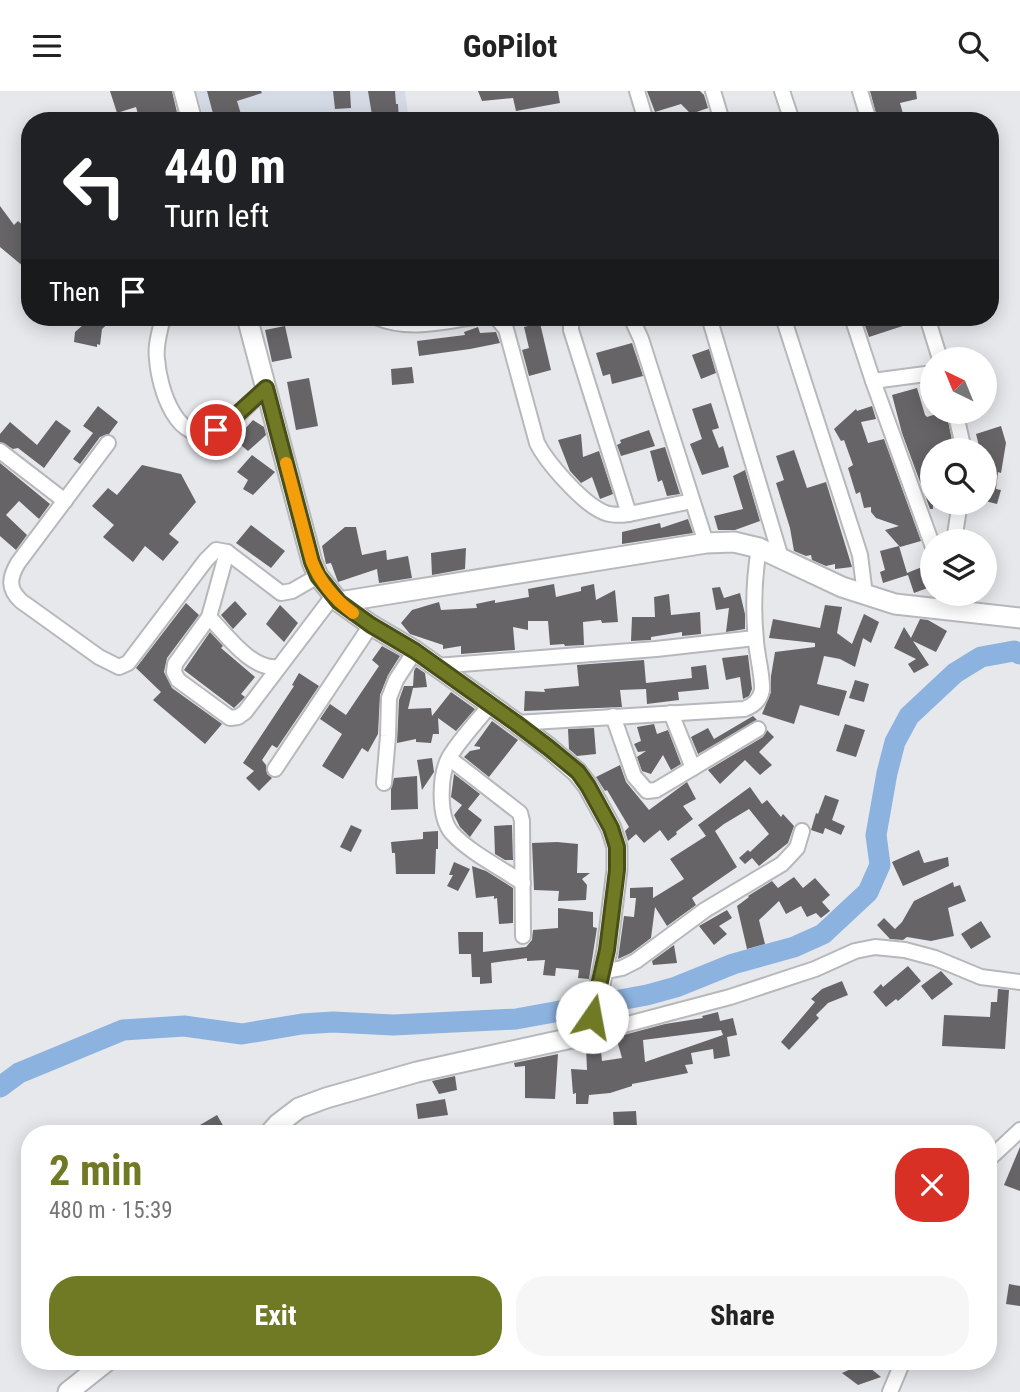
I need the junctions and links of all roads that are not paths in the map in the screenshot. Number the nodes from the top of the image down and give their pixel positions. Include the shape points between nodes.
1 (184, 91) edge
2 (637, 91) edge
3 (713, 91) edge
4 (782, 91) edge
5 (860, 91) edge
6 (189, 112) edge
7 (643, 112) edge
8 (719, 112) edge
9 (789, 112) edge
10 (866, 112) edge
11 (161, 326) edge
12 (249, 326) edge
13 (504, 326) edge
14 (571, 326) edge
15 (635, 326) edge
16 (712, 326) edge
17 (786, 326) edge
18 (855, 326) edge
19 (930, 326) edge
20 (936, 347) edge
21 (920, 375) edge
22 (873, 381) junction
23 (266, 388) junction
24 (108, 443) dead end
25 (0, 451) edge
26 (65, 501) junction
27 (692, 501) junction
28 (629, 514) junction
29 (926, 529) edge
30 (706, 544) junction
31 (759, 548) junction
32 (227, 552) junction
33 (781, 558) junction
34 (318, 576) junction
35 (865, 595) junction
36 (336, 599) junction
37 (920, 603) edge
38 (967, 606) edge
39 (209, 617) junction
40 (1020, 618) edge
41 (371, 625) junction
42 (755, 639) junction
43 (415, 651) junction
44 (436, 666) junction
45 (277, 667) junction
46 (490, 705) junction
47 (671, 713) junction
48 (613, 716) junction
49 (516, 723) junction
50 (758, 729) dead end
51 (449, 758) junction
52 (693, 768) junction
53 (275, 769) dead end
54 (384, 783) dead end
55 (802, 831) dead end
56 (523, 883) junction
57 (523, 936) dead end
58 (602, 972) junction
59 (1020, 981) edge
60 (591, 1025) junction
61 (277, 1125) edge
62 (1020, 1130) edge
63 (997, 1152) edge
64 (96, 1370) edge
65 (899, 1370) edge
66 (68, 1392) edge
67 (890, 1392) edge

1 - 6 main road
2 - 7 street
3 - 8 street
4 - 9 street
5 - 10 street
11 - 23 street via 156,358 160,378 173,415 192,431 216,430
12 - 23 main road
13 - 28 street via 544,457 601,512
14 - 28 street
15 - 27 street
16 - 33 street
17 - 35 street via 860,555
18 - 22 street
19 - 20 street
21 - 22 street
22 - 29 street
23 - 34 main road
24 - 26 street
25 - 26 street
26 - 32 street via 18,563 12,573 12,589 21,601 115,666 124,666 134,656 211,554
27 - 28 street
27 - 30 street
30 - 31 main road via 734,542
30 - 36 main road
31 - 33 main road
31 - 42 street
32 - 34 street via 281,593
32 - 39 street
33 - 35 main road
34 - 36 main road
35 - 37 main road via 895,604
36 - 41 main road
36 - 45 street
38 - 40 main road
39 - 45 street via 249,657 263,666
39 - 45 street via 178,657 174,672 222,715 238,717 245,712
41 - 43 main road
41 - 53 street
42 - 44 street
42 - 47 street via 762,691 758,701 744,709
43 - 44 main road
43 - 54 street via 389,698
44 - 46 main road
46 - 49 main road
46 - 51 street
47 - 48 street
47 - 52 street
48 - 49 street
48 - 52 street via 635,776 647,792
49 - 58 main road via 578,772 611,828 617,870
50 - 52 street
51 - 56 street via 520,813
51 - 56 street via 442,807 451,832
55 - 58 street via 797,848 782,864 705,910 636,961
56 - 57 street
58 - 60 main road
59 - 60 street via 981,977 935,958 875,947 730,997
60 - 61 main road via 326,1098 299,1108
62 - 63 street
64 - 66 main road
65 - 67 street

